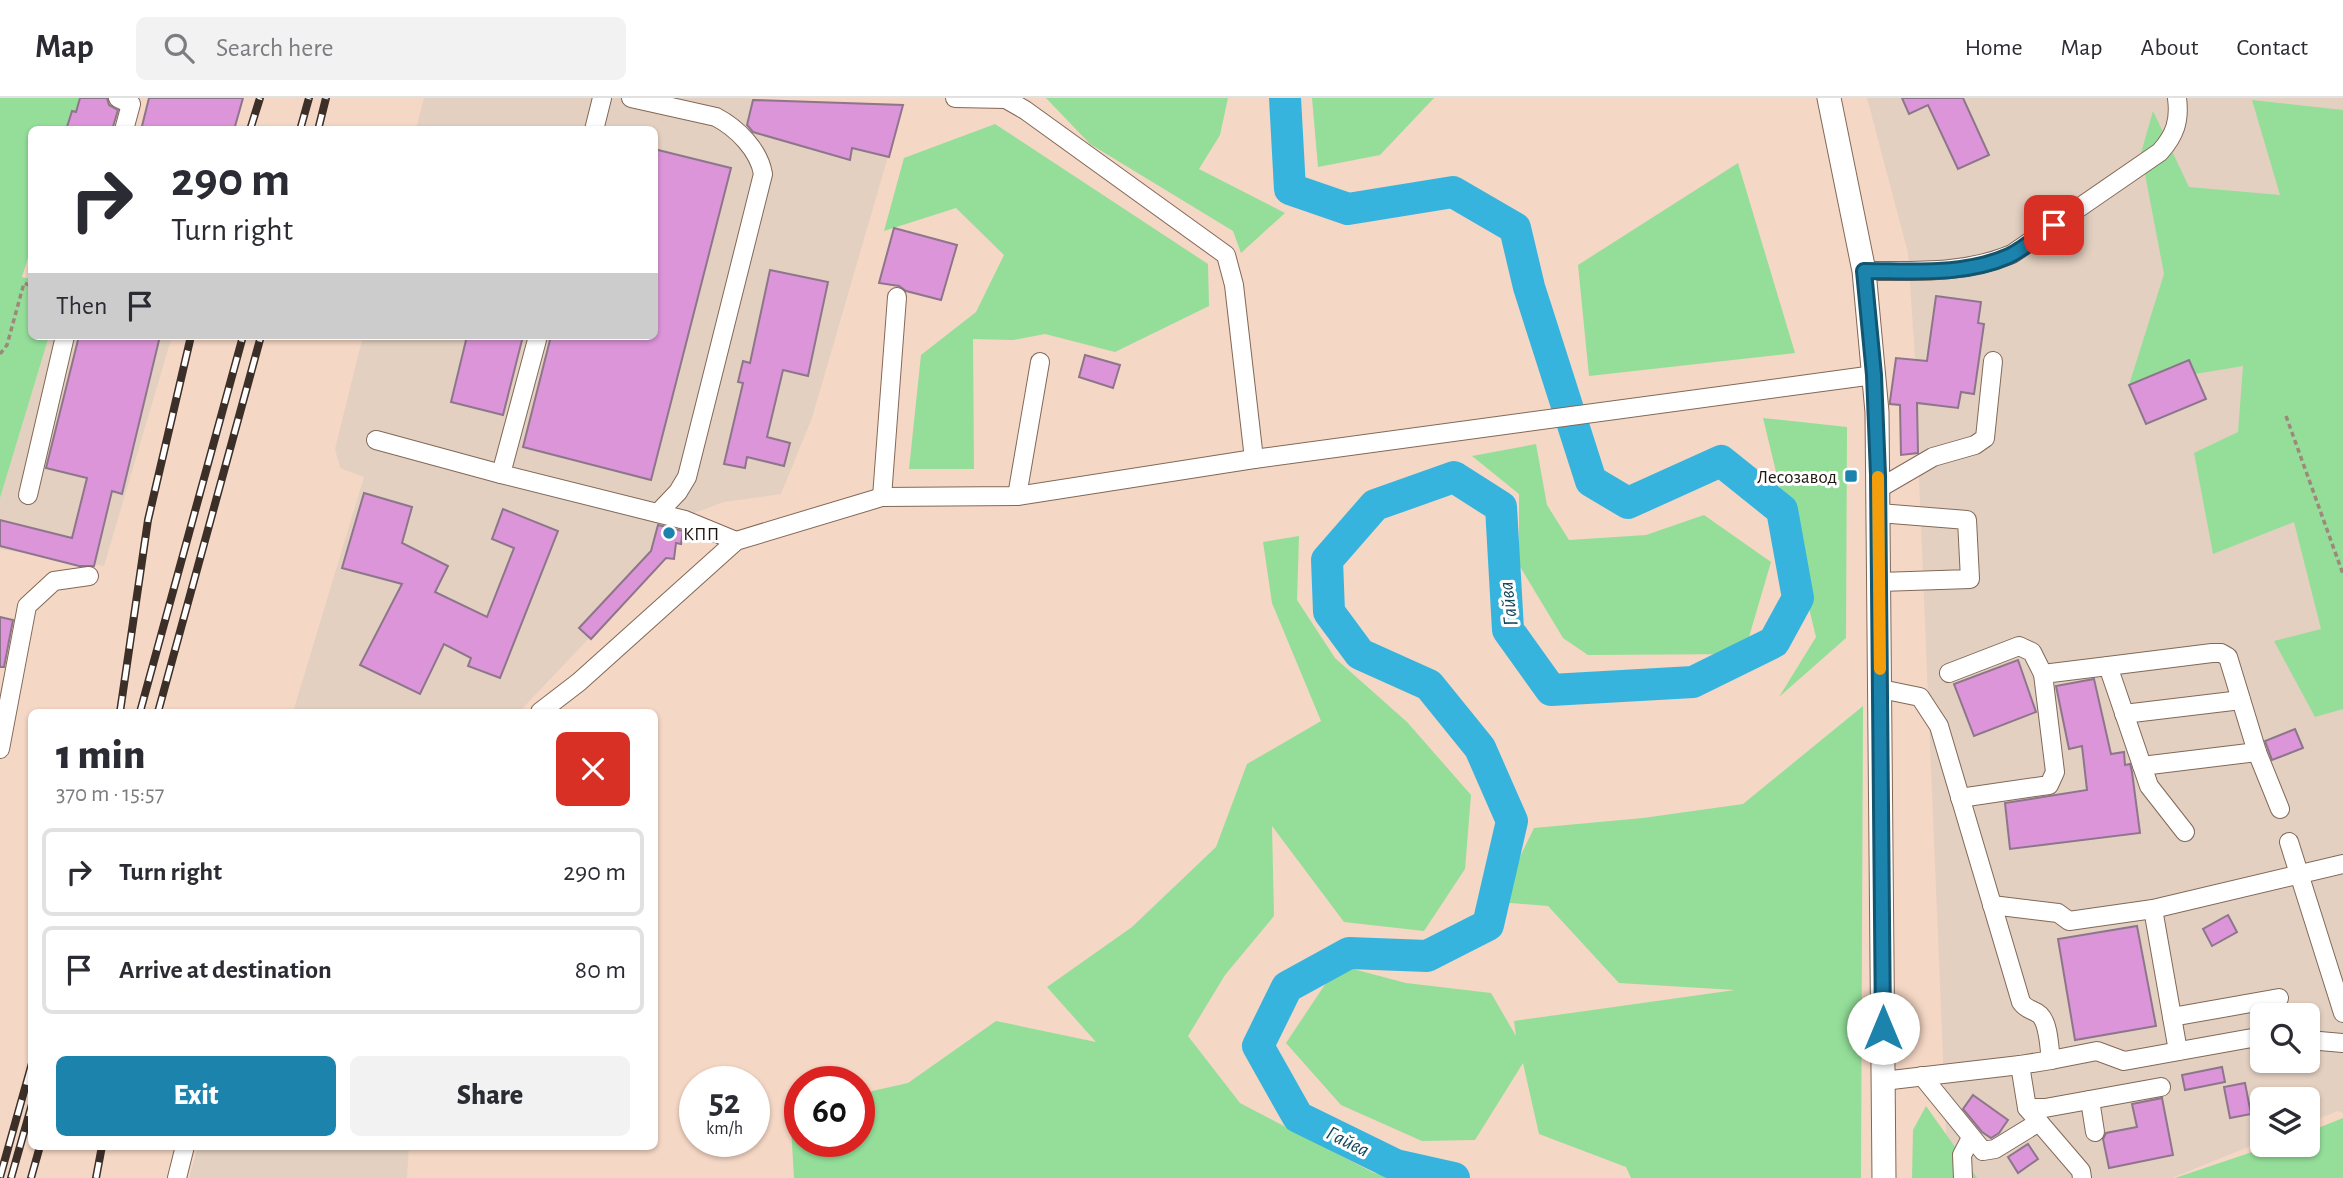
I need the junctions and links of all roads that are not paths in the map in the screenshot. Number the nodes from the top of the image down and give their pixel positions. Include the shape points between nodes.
1 (118, 98) edge
2 (602, 98) edge
3 (631, 98) edge
4 (955, 98) edge
5 (1829, 98) edge
6 (2177, 98) edge
7 (1005, 99) edge
8 (125, 126) edge
9 (595, 126) edge
10 (1864, 271) junction
11 (897, 297) dead end
12 (64, 340) edge
13 (537, 340) edge
14 (1993, 361) dead end
15 (1040, 362) dead end
16 (1874, 375) junction
17 (376, 440) dead end
18 (1254, 459) junction
19 (501, 474) junction
20 (1878, 489) junction
21 (28, 495) dead end
22 (1017, 496) junction
23 (882, 497) junction
24 (658, 513) junction
25 (1879, 513) junction
26 (736, 541) junction
27 (89, 576) dead end
28 (1880, 582) junction
29 (2108, 666) junction
30 (1949, 673) dead end
31 (2043, 674) junction
32 (1881, 689) junction
33 (2241, 700) junction
34 (544, 709) edge
35 (2124, 714) junction
36 (0, 749) edge
37 (2256, 752) junction
38 (2142, 766) junction
39 (1960, 798) junction
40 (2280, 809) dead end
41 (2185, 832) dead end
42 (2289, 842) dead end
43 (2343, 864) edge
44 (2299, 875) junction
45 (1992, 905) junction
46 (2153, 909) junction
47 (2279, 998) dead end
48 (2343, 1013) edge
49 (2172, 1017) junction
50 (2250, 1038) edge
51 (2320, 1041) edge
52 (2343, 1043) edge
53 (2178, 1051) junction
54 (2051, 1060) junction
55 (2020, 1065) junction
56 (1922, 1076) junction
57 (1883, 1081) junction
58 (2161, 1087) dead end
59 (2090, 1100) junction
60 (2033, 1115) junction
61 (2095, 1132) dead end
62 (1971, 1138) junction
63 (184, 1150) edge
64 (177, 1178) edge
65 (1884, 1178) edge
66 (1963, 1178) edge
67 (2082, 1178) edge

1 - 8 street via 131,104
2 - 9 street
3 - 24 street via 728,123 756,155 762,174 687,477
4 - 7 street
5 - 10 main road
6 - 10 street via 2180,115 2173,137 2160,152 2012,254 1951,271
7 - 18 street via 1226,255 1234,285
10 - 16 main road
11 - 23 street
12 - 21 street
13 - 19 street
14 - 20 street via 1981,442 1933,457
15 - 22 street
16 - 18 street
16 - 20 main road
17 - 19 street
18 - 22 street
19 - 24 street
20 - 25 main road
22 - 23 street
23 - 26 street
24 - 26 street
25 - 28 main road
25 - 28 street via 1967,520 1970,579
26 - 34 street
27 - 36 street via 54,581 27,606
28 - 32 main road
29 - 31 street
29 - 33 street via 2221,653 2228,657
29 - 35 street
30 - 31 street via 2019,646 2032,652
31 - 39 street via 2054,779 2041,788
32 - 39 street via 1920,697 1939,726
32 - 57 main road
33 - 35 street
33 - 37 street
35 - 38 street
37 - 38 street
37 - 40 street
38 - 41 street via 2149,786
39 - 45 street
42 - 44 street
43 - 44 street
44 - 46 street
44 - 48 street
45 - 46 street via 2058,913 2069,921
45 - 54 street via 2021,1002 2043,1020
46 - 49 street
47 - 49 street
49 - 53 street
50 - 53 street
51 - 52 street
53 - 54 street via 2124,1061 2097,1051
54 - 55 street
55 - 56 street
55 - 60 street
56 - 57 street
56 - 62 street
57 - 65 main road
58 - 59 street
59 - 60 street via 2045,1108
59 - 61 street
60 - 62 street via 1988,1152
60 - 67 street via 2081,1171
62 - 66 street via 1962,1155
63 - 64 street

